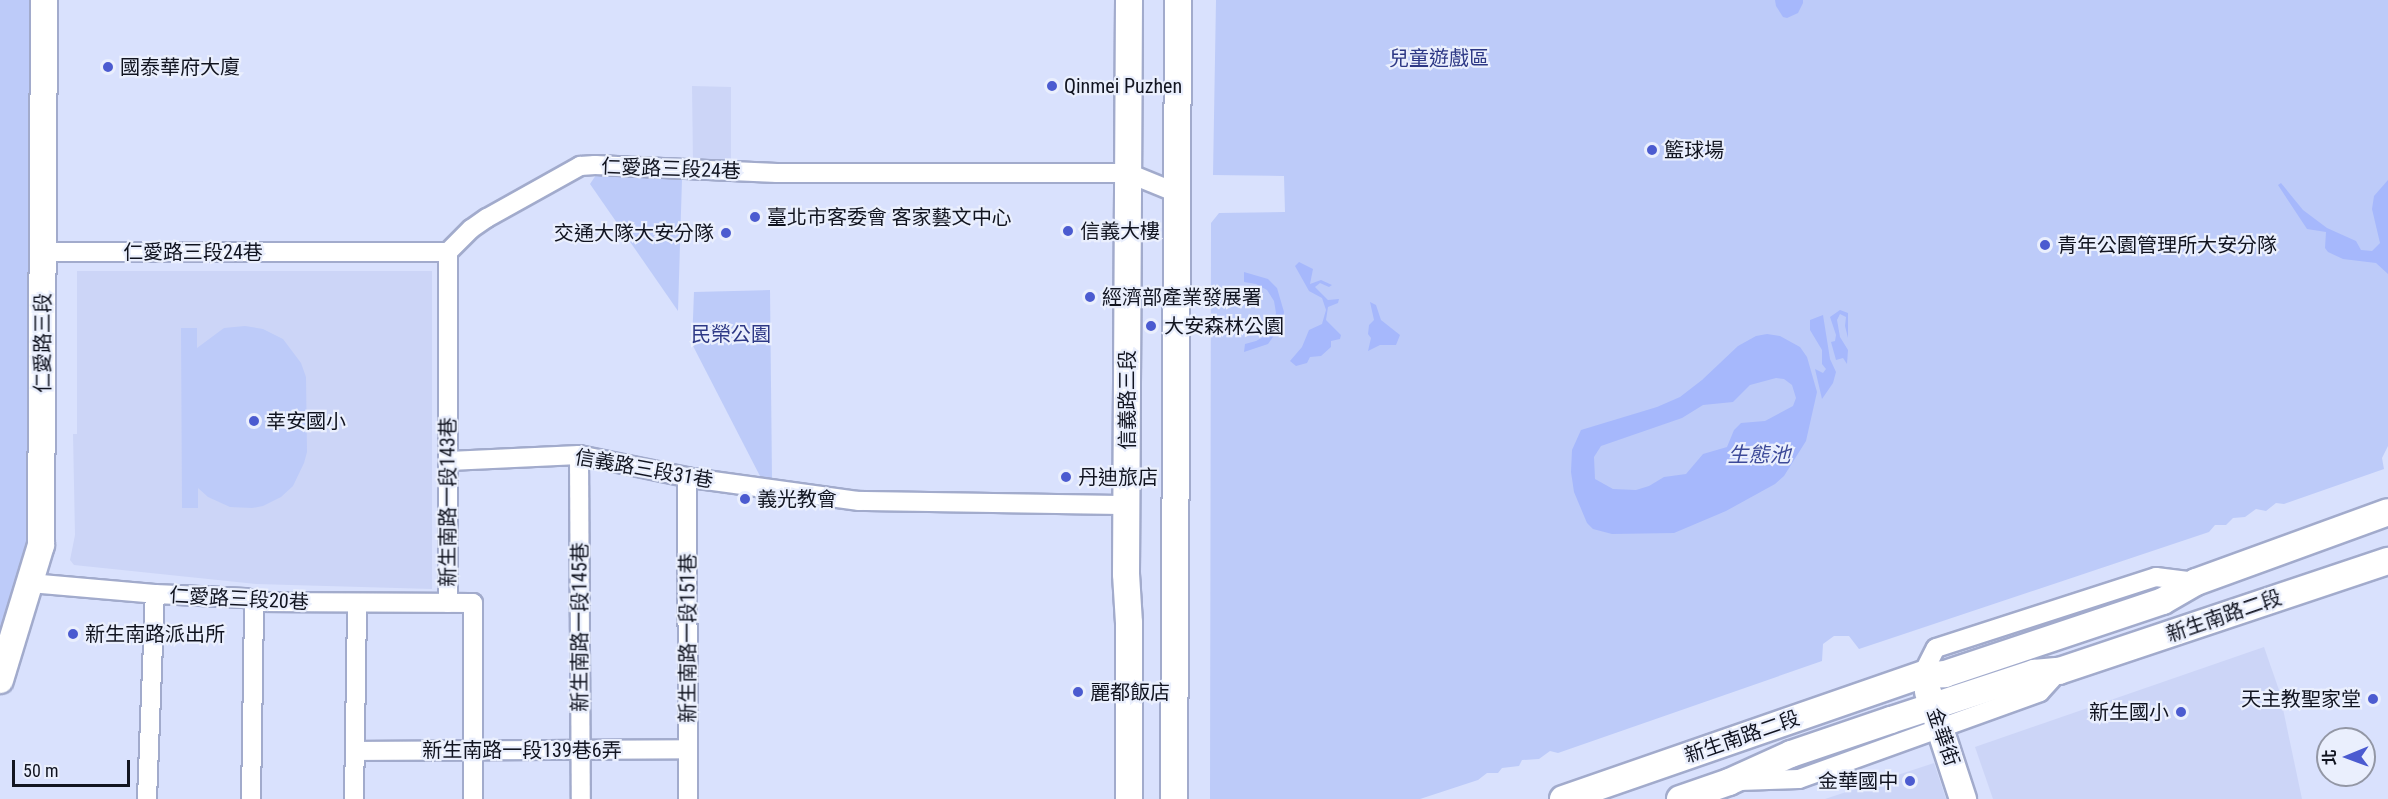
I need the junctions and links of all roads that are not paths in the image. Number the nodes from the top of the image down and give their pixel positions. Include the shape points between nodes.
1 (44, 0) edge
2 (1129, 0) edge
3 (1178, 0) edge
4 (1128, 173) junction
5 (1177, 193) junction
6 (43, 252) junction
7 (448, 252) junction
8 (579, 455) junction
9 (449, 461) junction
10 (687, 477) junction
11 (1127, 505) junction
12 (2388, 512) edge
13 (2388, 561) edge
14 (30, 583) junction
15 (155, 594) junction
16 (254, 601) junction
17 (448, 603) junction
18 (357, 604) junction
19 (1922, 675) junction
20 (0, 680) edge
21 (1936, 718) junction
22 (473, 749) junction
23 (580, 749) junction
24 (688, 749) junction
25 (355, 751) junction
26 (147, 799) edge
27 (251, 799) edge
28 (354, 799) edge
29 (473, 799) edge
30 (580, 799) edge
31 (688, 799) edge
32 (1129, 799) edge
33 (1174, 799) edge
34 (1563, 799) edge
35 (1680, 799) edge
36 (1964, 799) edge

1 - 6 main road, 仁愛路三段
2 - 4 main road, 信義路三段
3 - 5 main road
4 - 5 street, 仁愛路三段24巷
4 - 7 street, 仁愛路三段24巷 via 777,173 580,166 486,218
4 - 11 main road, 信義路三段
5 - 33 main road
6 - 7 street, 仁愛路三段24巷
6 - 14 main road, 仁愛路三段 via 43,508 41,545
7 - 9 street, 新生南路一段143巷
8 - 9 street, 信義路三段31巷
8 - 10 street, 信義路三段31巷
8 - 23 street, 新生南路一段145巷
9 - 17 street, 新生南路一段143巷
10 - 11 street, 信義路三段31巷 via 888,503
10 - 24 street, 新生南路一段151巷
11 - 32 main road, 信義路三段
12 - 19 main road, 新生南路二段 via 2196,582 2163,601 1964,669
13 - 21 main road, 新生南路二段 via 2059,671 2034,673
14 - 15 street, 仁愛路三段20巷
14 - 20 main road, 仁愛路三段
15 - 16 street, 仁愛路三段20巷
15 - 26 street
16 - 18 street, 仁愛路三段20巷
16 - 27 street
17 - 18 street, 仁愛路三段20巷
17 - 22 street, 新生南路一段143巷 via 473,603
18 - 25 street
19 - 21 main road, 金華街
19 - 34 main road, 新生南路二段
21 - 35 main road, 新生南路二段 via 1791,754
21 - 36 main road, 金華街
22 - 23 street, 新生南路一段139巷6弄
22 - 25 street, 新生南路一段139巷6弄
22 - 29 street, 新生南路一段143巷
23 - 24 street, 新生南路一段139巷6弄
23 - 30 street, 新生南路一段145巷
24 - 31 street, 新生南路一段151巷
25 - 28 street

